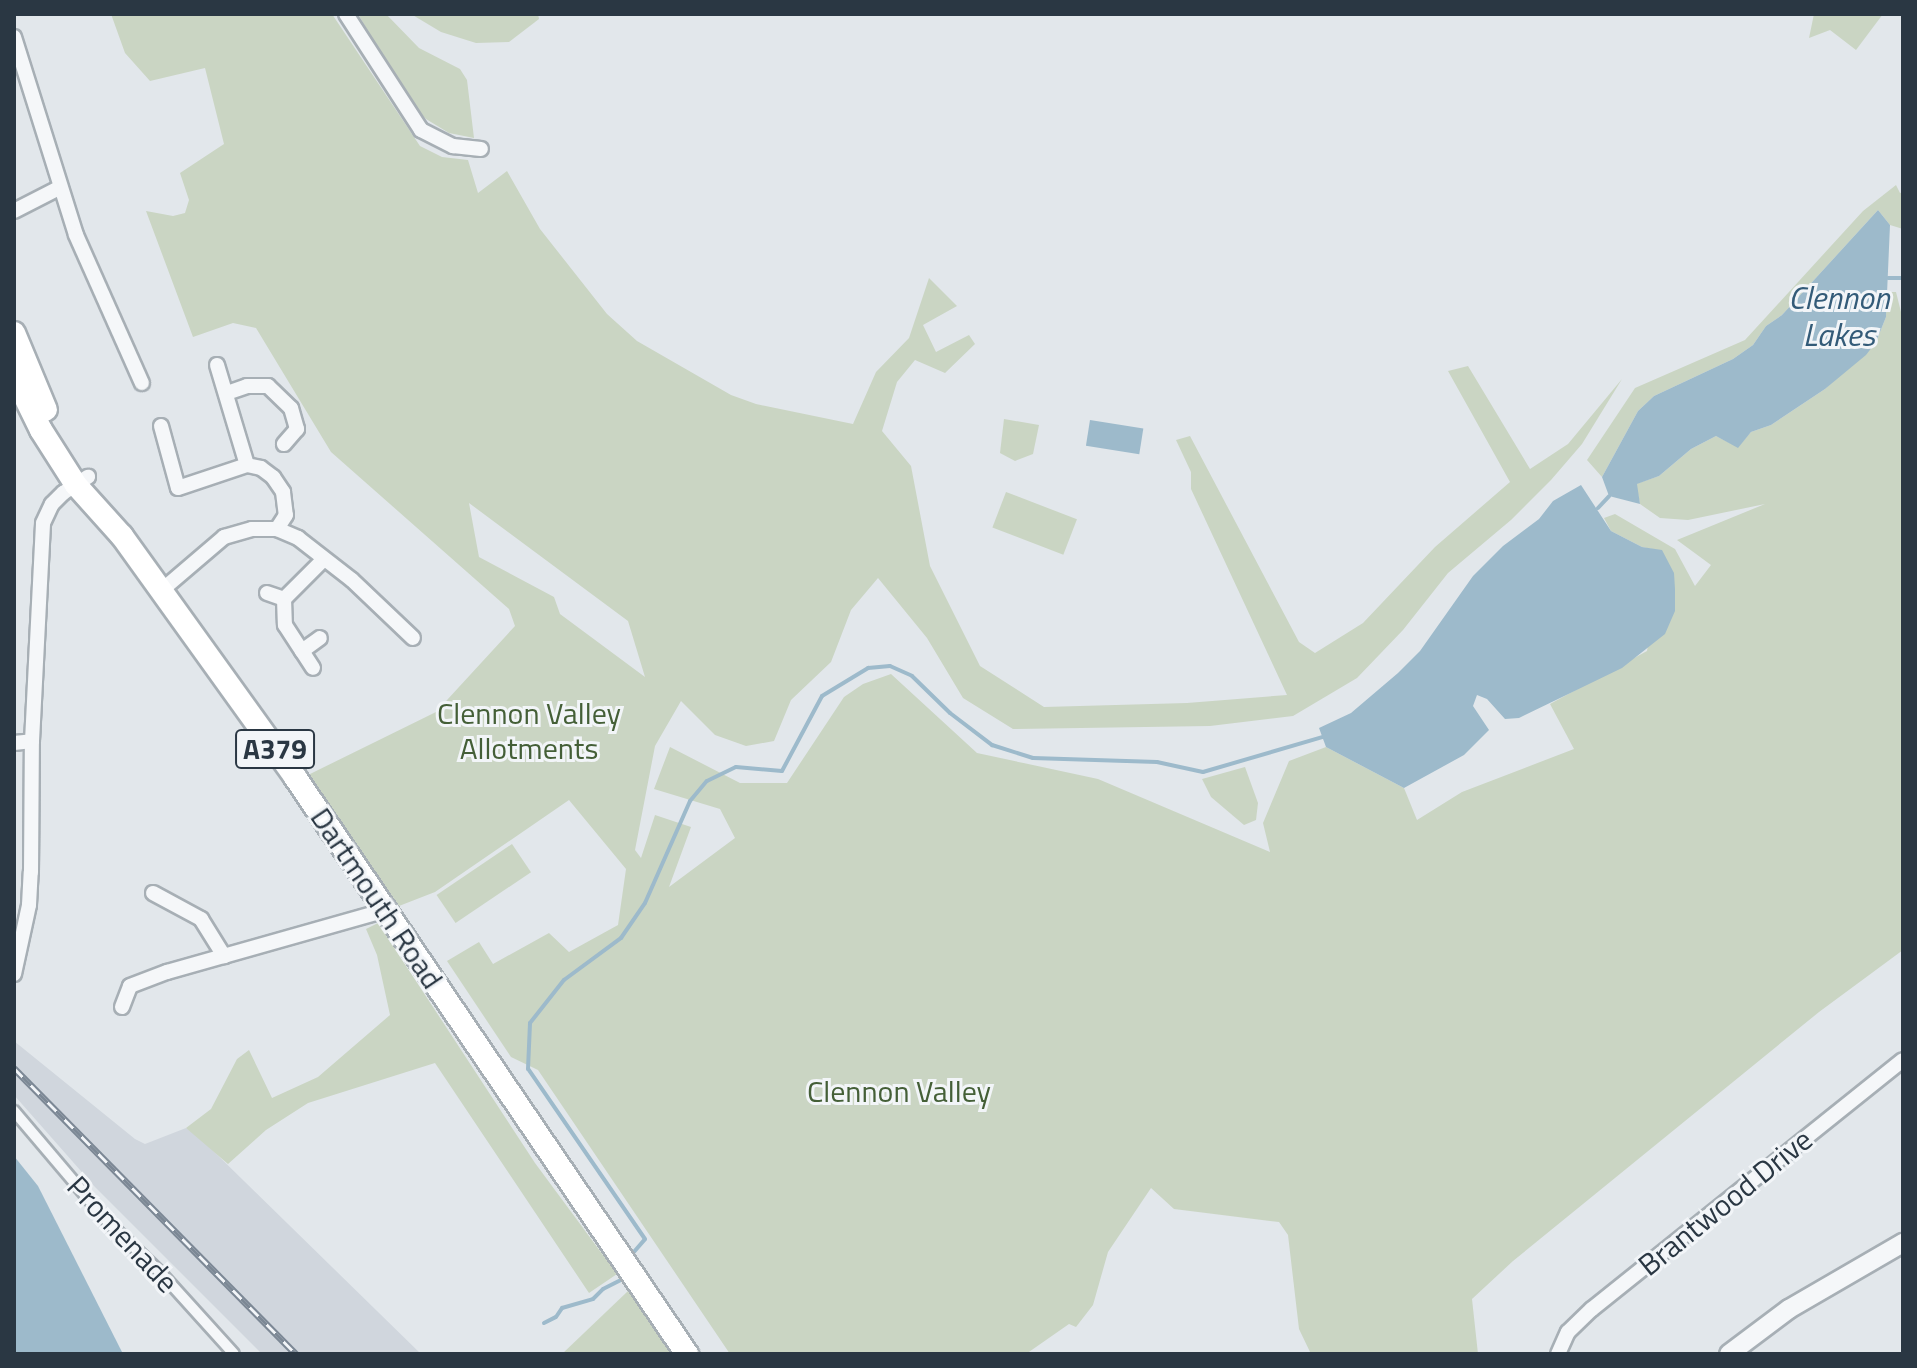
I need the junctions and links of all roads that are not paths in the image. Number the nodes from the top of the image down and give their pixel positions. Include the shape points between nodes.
1 (346, 14) edge
2 (14, 37) edge
3 (481, 149) dead end
4 (59, 188) junction
5 (14, 211) edge
6 (14, 333) edge
7 (217, 365) dead end
8 (14, 375) edge
9 (142, 383) dead end
10 (227, 393) junction
11 (161, 426) dead end
12 (284, 444) dead end
13 (247, 465) junction
14 (82, 481) junction
15 (277, 529) junction
16 (323, 560) junction
17 (162, 590) junction
18 (267, 593) dead end
19 (284, 599) junction
20 (320, 638) dead end
21 (413, 638) dead end
22 (302, 651) junction
23 (313, 668) dead end
24 (32, 741) junction
25 (14, 743) edge
26 (14, 870) edge
27 (31, 872) junction
28 (153, 893) dead end
29 (386, 910) junction
30 (224, 956) junction
31 (14, 974) edge
32 (122, 1007) dead end
33 (1903, 1060) edge
34 (14, 1111) edge
35 (1903, 1243) edge
36 (234, 1354) edge
37 (687, 1354) edge
38 (1558, 1354) edge
39 (1729, 1354) edge

1 - 3 street via 421,130 453,146
2 - 4 street
4 - 5 street
4 - 9 street
6 - 14 main road, Dartmouth Road / A379
7 - 10 street
8 - 14 main road, Dartmouth Road / A379 via 41,430
10 - 12 street via 268,386 291,408 297,429
10 - 13 street
11 - 13 street via 178,488
13 - 15 street via 261,468 283,492 286,515
14 - 17 main road, Dartmouth Road / A379
14 - 24 street via 52,504 43,523
15 - 16 street via 298,538
15 - 17 street via 224,537
16 - 19 street
16 - 21 street
17 - 29 main road, Dartmouth Road / A379
18 - 19 street
19 - 22 street via 285,625
20 - 22 street
22 - 23 street
24 - 25 street
24 - 27 street
26 - 27 street
27 - 31 street
28 - 30 street via 201,919
29 - 30 street
29 - 37 main road, Dartmouth Road / A379
30 - 32 street via 130,986
33 - 38 street, Brantwood Drive via 1592,1309 1568,1332
34 - 36 street, Promenade via 109,1223
35 - 39 street via 1789,1309

